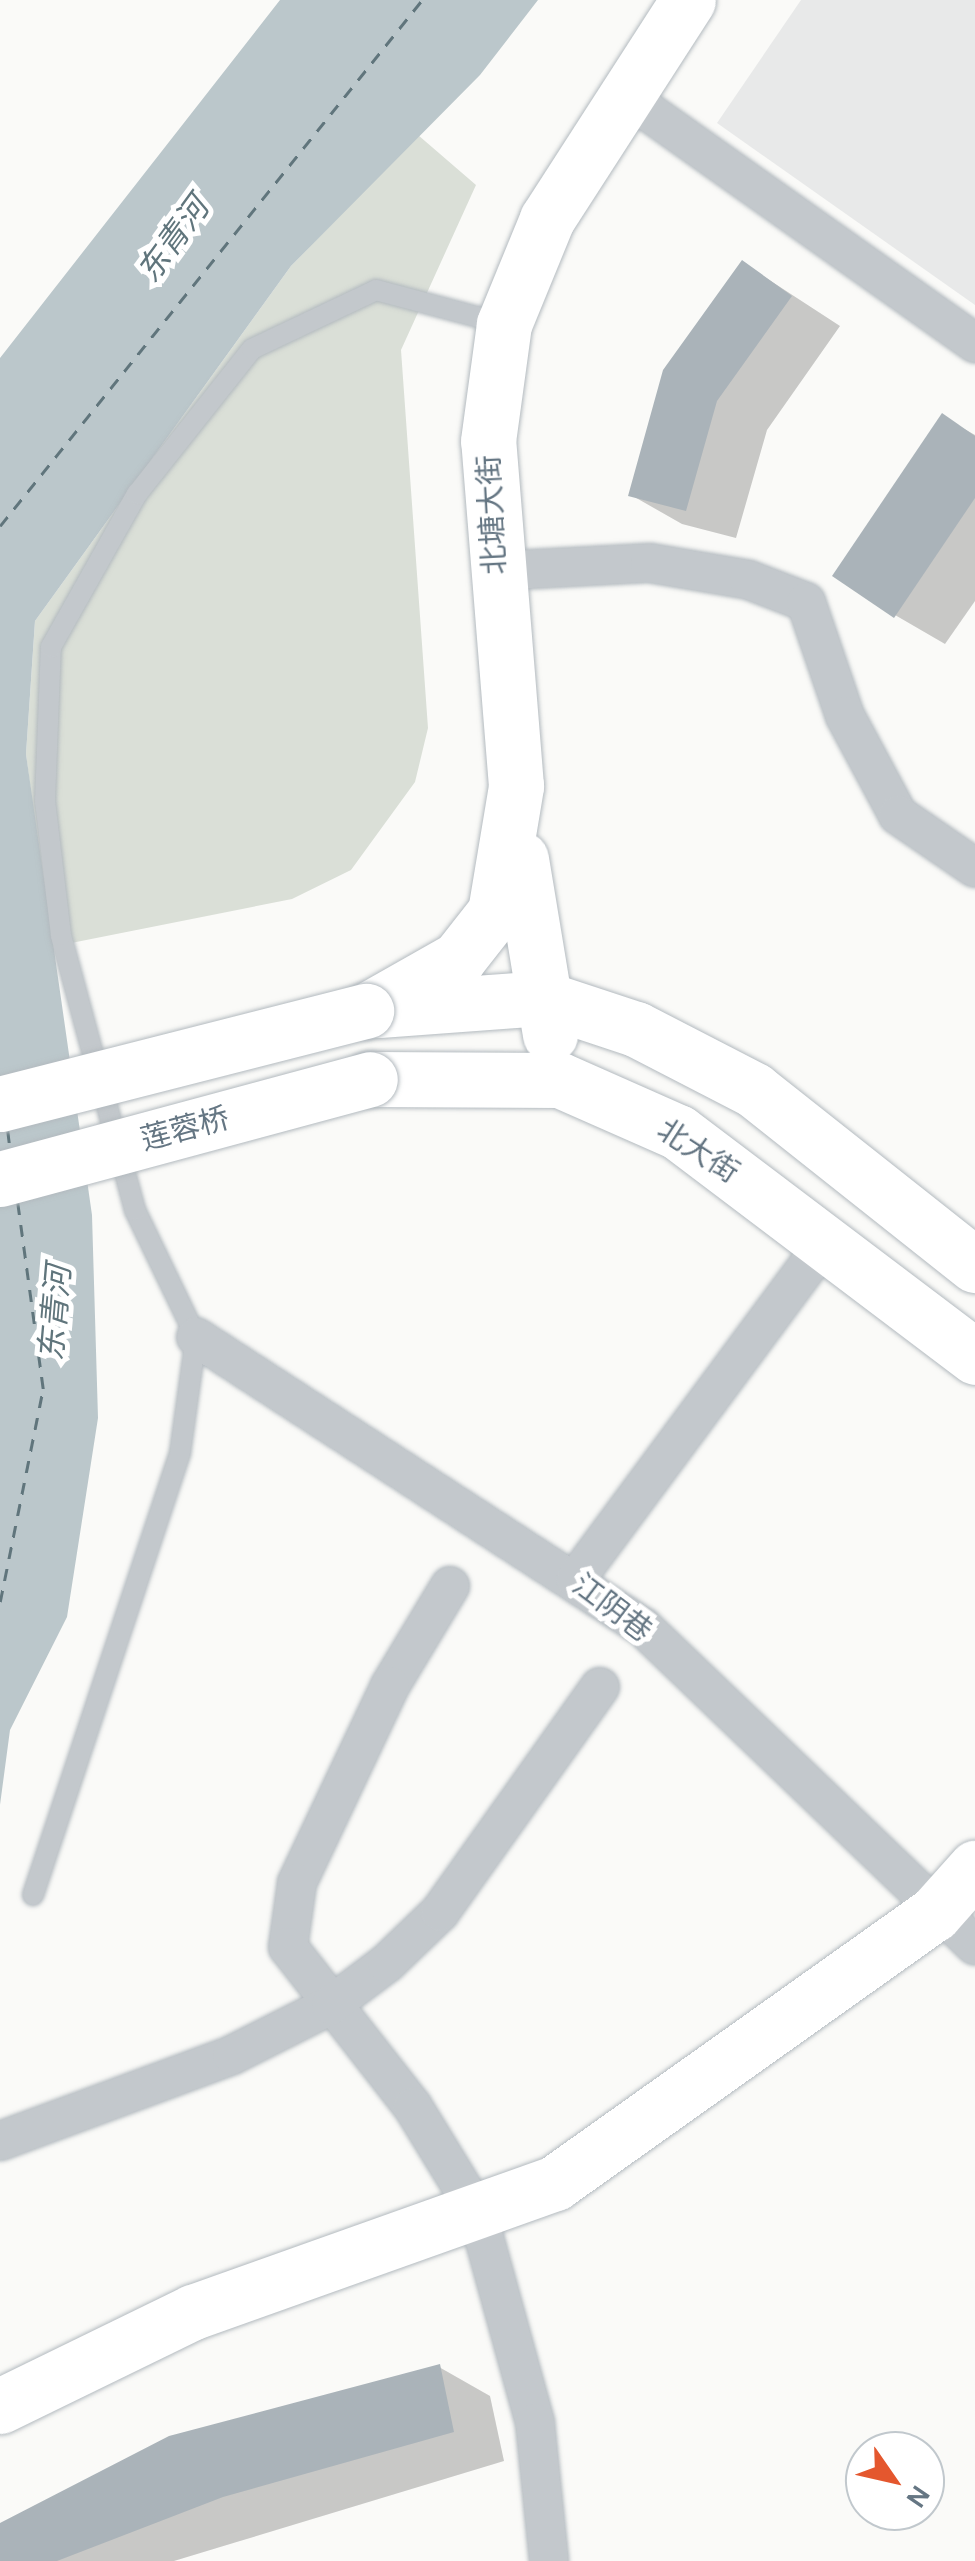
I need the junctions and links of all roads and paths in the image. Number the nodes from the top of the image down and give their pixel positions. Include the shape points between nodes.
1 (688, 0) edge
2 (626, 96) junction
3 (504, 324) junction
4 (975, 343) edge
5 (494, 571) junction
6 (516, 786) junction
7 (975, 868) edge
8 (542, 998) junction
9 (366, 1011) junction
10 (370, 1079) joint
11 (560, 1080) junction
12 (0, 1104) edge
13 (0, 1179) edge
14 (826, 1241) junction
15 (975, 1265) edge
16 (196, 1338) junction
17 (975, 1357) edge
18 (576, 1579) junction
19 (450, 1586) dead end
20 (600, 1687) dead end
21 (975, 1868) edge
22 (33, 1895) dead end
23 (955, 1929) edge
24 (331, 2005) junction
25 (0, 2141) edge
26 (477, 2212) junction
27 (0, 2406) edge
28 (549, 2561) edge

1 - 2 main road, 北塘大街
2 - 3 main road, 北塘大街 via 547,219
2 - 4 street
3 - 5 main road, 北塘大街 via 488,441
3 - 16 lane via 376,290 252,349 137,494 51,646 45,801 61,934 135,1210
5 - 6 main road, 北塘大街
5 - 7 street via 650,563 750,580 806,602 845,716 898,815
6 - 8 main road
6 - 9 main road, 北塘大街 via 496,912 458,959
8 - 9 main road
8 - 11 main road
8 - 15 main road via 636,1029 754,1090
9 - 12 main road, bridge
10 - 11 main road, 北大街
10 - 13 main road, 莲蓉桥, bridge
11 - 14 main road, 北大街 via 678,1132
14 - 17 main road, 北大街
14 - 18 street
16 - 18 street, 江阴巷
16 - 22 lane via 180,1453
18 - 23 street, 江阴巷 via 643,1628
19 - 24 street via 390,1686 297,1882 288,1947
20 - 24 street via 440,1912
21 - 23 main road
23 - 26 main road via 555,2183
24 - 25 street via 232,2055
24 - 26 street via 413,2108
26 - 27 main road via 193,2312
26 - 28 street via 535,2423

